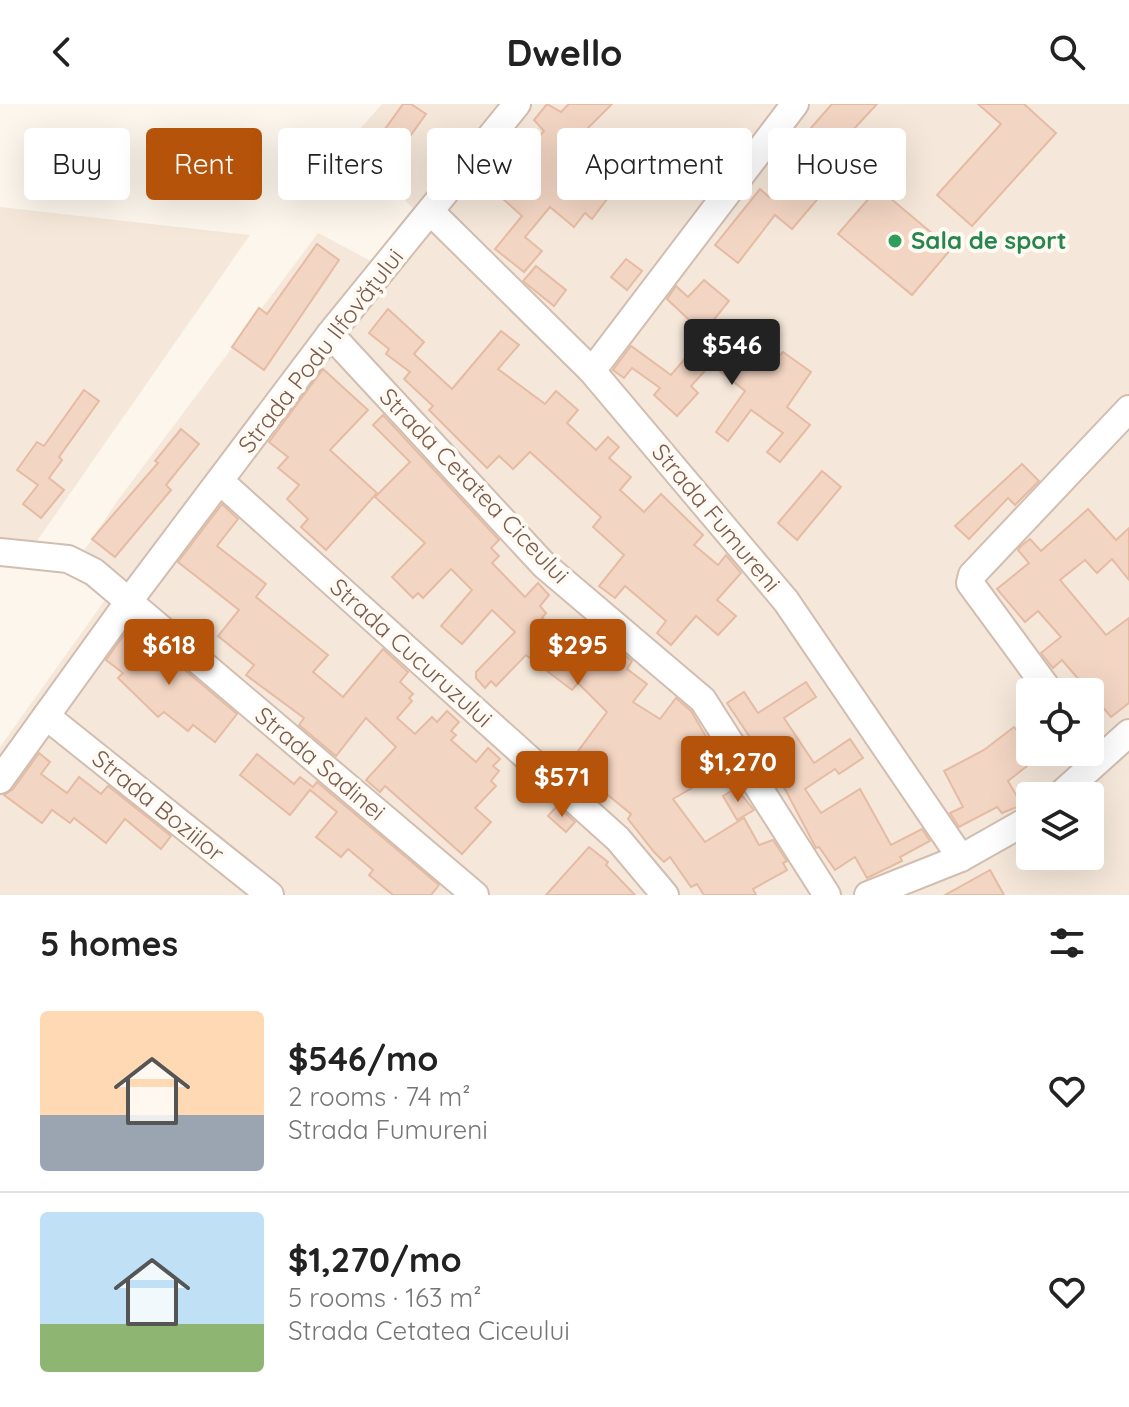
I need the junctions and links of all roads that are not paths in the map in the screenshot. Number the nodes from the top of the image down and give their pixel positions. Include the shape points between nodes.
1 (517, 104) edge
2 (795, 104) edge
3 (431, 212) junction
4 (330, 334) junction
5 (592, 371) junction
6 (1129, 409) edge
7 (221, 482) junction
8 (0, 552) edge
9 (129, 601) junction
10 (1040, 678) edge
11 (46, 716) junction
12 (1129, 733) edge
13 (1104, 747) edge
14 (1084, 766) edge
15 (0, 780) edge
16 (1070, 782) edge
17 (1016, 827) edge
18 (961, 858) junction
19 (270, 895) edge
20 (475, 895) edge
21 (665, 895) edge
22 (827, 895) edge
23 (868, 895) edge

1 - 3 street, Strada Podu Ilfovățului
2 - 5 street
3 - 4 street, Strada Podu Ilfovățului
3 - 5 street, Strada Fumureni
4 - 7 street, Strada Podu Ilfovățului
4 - 22 street, Strada Cetatea Ciceului via 544,565 703,700
5 - 18 street, Strada Fumureni via 786,601
6 - 10 street via 972,575 970,583
7 - 9 street, Strada Podu Ilfovățului
7 - 21 street, Strada Cucuruzului via 618,839
8 - 9 street, Strada Sadinei via 68,559 94,572
9 - 11 street, Strada Podu Ilfovățului
9 - 20 street, Strada Sadinei
11 - 15 street, Strada Podu Ilfovățului
11 - 19 street, Strada Boziilor
12 - 13 street
14 - 16 street
17 - 18 street
18 - 23 street

